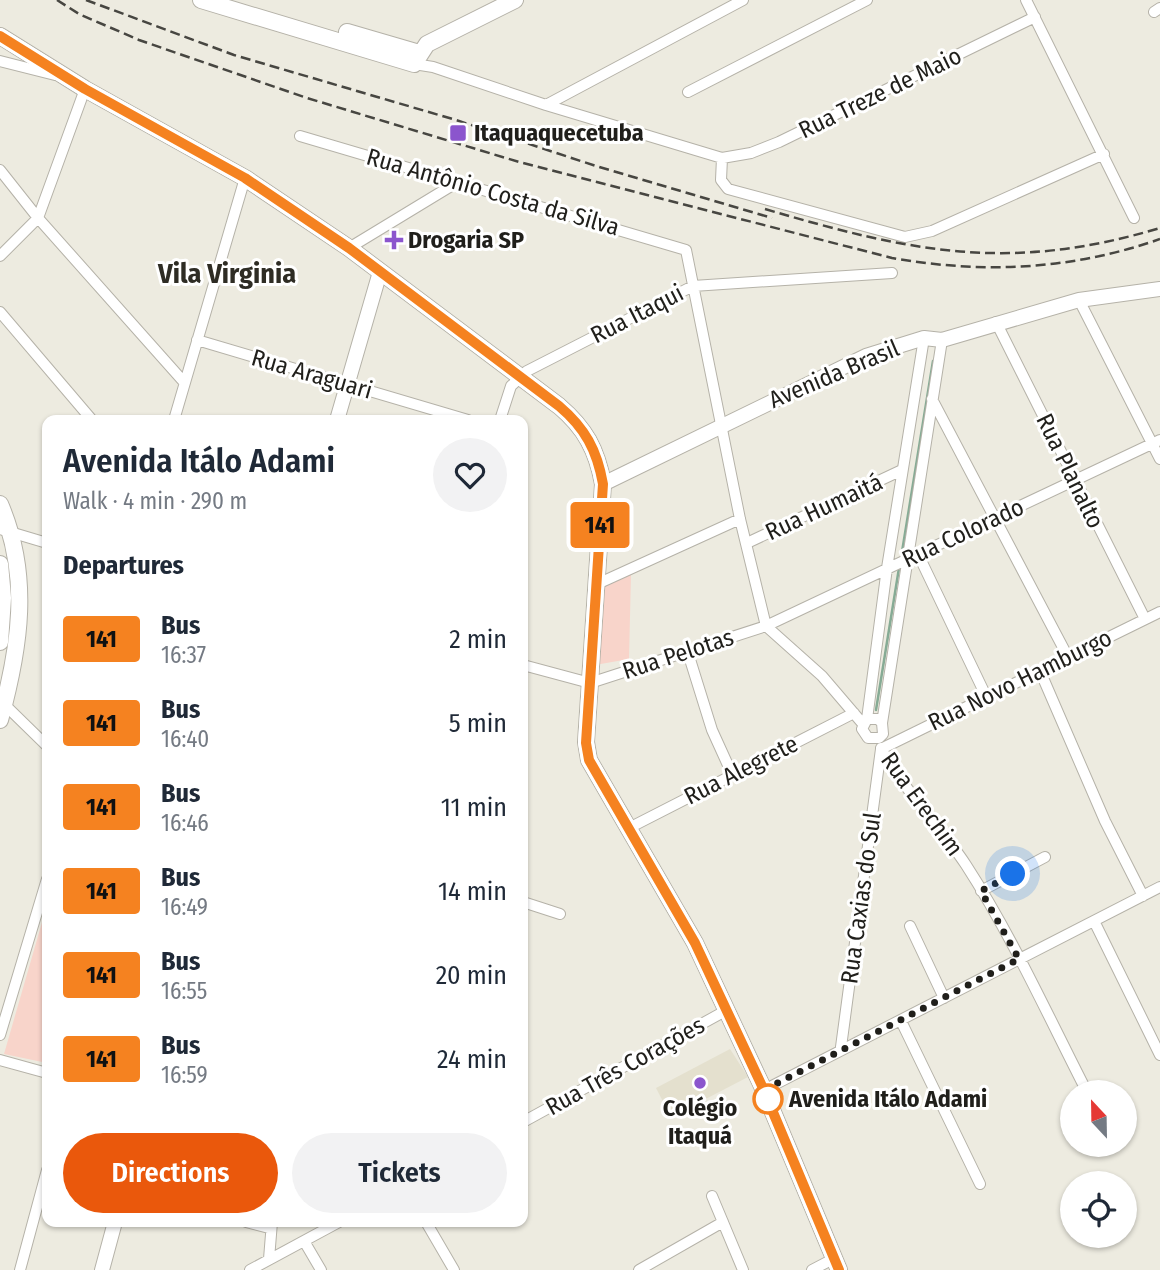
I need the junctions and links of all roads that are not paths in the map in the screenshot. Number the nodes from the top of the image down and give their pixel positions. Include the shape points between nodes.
1 (201, 0) edge
2 (240, 0) edge
3 (515, 0) edge
4 (743, 0) edge
5 (867, 0) edge
6 (1026, 0) edge
7 (1035, 17) junction
8 (0, 36) edge
9 (416, 59) junction
10 (0, 61) edge
11 (28, 62) junction
12 (85, 89) junction
13 (688, 92) dead end
14 (546, 105) junction
15 (300, 136) dead end
16 (1104, 154) junction
17 (722, 158) junction
18 (0, 170) edge
19 (245, 178) junction
20 (456, 183) junction
21 (38, 218) junction
22 (1134, 218) dead end
23 (349, 248) junction
24 (0, 256) edge
25 (380, 272) junction
26 (892, 273) dead end
27 (693, 286) junction
28 (1160, 289) edge
29 (1079, 300) junction
30 (0, 312) edge
31 (996, 322) junction
32 (924, 338) junction
33 (942, 340) junction
34 (197, 341) junction
35 (518, 378) junction
36 (183, 381) junction
37 (347, 385) junction
38 (932, 399) junction
39 (88, 415) edge
40 (175, 415) edge
41 (338, 415) edge
42 (451, 415) edge
43 (502, 415) edge
44 (722, 424) junction
45 (1156, 442) edge
46 (1160, 459) edge
47 (902, 470) junction
48 (1074, 481) junction
49 (603, 484) junction
50 (0, 504) edge
51 (740, 519) junction
52 (996, 519) junction
53 (5, 531) edge
54 (42, 542) edge
55 (747, 544) junction
56 (918, 554) junction
57 (904, 560) junction
58 (0, 564) edge
59 (888, 568) junction
60 (594, 585) junction
61 (1160, 612) edge
62 (1145, 619) junction
63 (766, 626) junction
64 (0, 642) edge
65 (688, 653) junction
66 (1068, 657) junction
67 (528, 666) edge
68 (1041, 670) junction
69 (590, 682) junction
70 (985, 696) junction
71 (1, 708) edge
72 (854, 713) junction
73 (865, 722) junction
74 (882, 723) junction
75 (42, 742) edge
76 (879, 744) junction
77 (732, 774) junction
78 (629, 828) junction
79 (1045, 857) dead end
80 (1160, 887) edge
81 (981, 891) junction
82 (42, 896) edge
83 (1143, 896) junction
84 (528, 904) edge
85 (560, 914) dead end
86 (1094, 921) junction
87 (910, 926) dead end
88 (1019, 959) junction
89 (944, 999) junction
90 (726, 1010) junction
91 (901, 1021) junction
92 (0, 1035) edge
93 (841, 1047) junction
94 (1160, 1055) edge
95 (0, 1060) edge
96 (42, 1072) edge
97 (1081, 1080) edge
98 (764, 1090) junction
99 (528, 1119) edge
100 (980, 1184) dead end
101 (42, 1189) edge
102 (712, 1196) dead end
103 (723, 1222) junction
104 (114, 1227) edge
105 (271, 1227) edge
106 (330, 1227) edge
107 (429, 1227) edge
108 (304, 1241) junction
109 (269, 1259) junction
110 (837, 1264) edge
111 (20, 1270) edge
112 (102, 1270) edge
113 (250, 1270) edge
114 (321, 1270) edge
115 (454, 1270) edge
116 (639, 1270) edge
117 (743, 1270) edge
118 (813, 1270) edge

1 - 9 main road
2 - 9 main road
3 - 9 main road via 438,38
4 - 14 street
5 - 13 street
6 - 7 street
7 - 16 street
7 - 17 street, Rua Treze de Maio via 779,142
8 - 11 main road
9 - 14 street
10 - 11 street
11 - 12 main road
12 - 19 main road
12 - 21 street
14 - 17 street
15 - 20 street, Rua Antônio Costa da Silva
16 - 17 street via 932,231 905,237 728,189 721,180
16 - 22 street
18 - 21 street
19 - 23 main road
19 - 34 street
20 - 23 street
20 - 27 street, Rua Antônio Costa da Silva via 686,250
21 - 24 street
21 - 36 street
23 - 25 main road
25 - 35 main road
25 - 37 street
26 - 27 street, Rua Itaqui
27 - 35 street, Rua Itaqui
27 - 44 street
28 - 29 street, Avenida Brasil
29 - 31 street, Avenida Brasil
29 - 45 street
30 - 39 street
31 - 33 street, Avenida Brasil
31 - 48 street, Rua Planalto
32 - 33 street, Avenida Brasil
32 - 44 street, Avenida Brasil via 866,356
32 - 47 street
33 - 38 street
34 - 36 street
34 - 37 street, Rua Araguari
35 - 43 street
35 - 49 main road via 583,429 597,455
36 - 40 street
37 - 41 street
37 - 42 street, Rua Araguari
38 - 52 street
38 - 57 street
44 - 49 street, Avenida Brasil
44 - 51 street
45 - 46 street
45 - 48 street, Rua Colorado
47 - 55 street, Rua Humaitá
47 - 59 street
48 - 52 street, Rua Colorado
48 - 62 street, Rua Planalto
49 - 60 main road
50 - 53 main road
51 - 55 street
51 - 60 street
52 - 56 street, Rua Colorado
52 - 66 street
53 - 54 street
53 - 71 main road via 16,551 21,600 17,649
55 - 63 street
56 - 57 street, Rua Colorado
56 - 70 street
57 - 59 street, Rua Colorado
57 - 74 street
58 - 64 main road via 4,598
59 - 63 street, Rua Colorado
59 - 73 street
60 - 69 main road
61 - 62 street, Rua Novo Hamburgo
62 - 66 street, Rua Novo Hamburgo
63 - 65 street, Rua Pelotas
63 - 72 street
65 - 69 street, Rua Pelotas
65 - 77 street via 712,730
66 - 68 street, Rua Novo Hamburgo
67 - 69 street
68 - 70 street, Rua Novo Hamburgo
68 - 83 street via 1105,821
69 - 78 main road via 587,752
70 - 76 street, Rua Novo Hamburgo
71 - 75 street
72 - 73 street
72 - 77 street, Rua Alegrete
73 - 74 street, Rua Erechim via 878,719
73 - 76 street, Rua Erechim via 864,735
74 - 76 street, Rua Erechim
76 - 81 street, Rua Erechim via 903,785 956,850
76 - 93 street, Rua Caxias do Sul
77 - 78 street, Rua Alegrete
78 - 90 main road via 673,901
79 - 81 street
80 - 83 street
81 - 88 street, Rua Erechim
82 - 92 street
83 - 86 street
84 - 85 street
86 - 88 street
86 - 94 street
87 - 89 street
88 - 89 street
88 - 97 street, Rua Erechim
89 - 91 street
90 - 98 main road
90 - 99 street, Rua Três Corações
91 - 93 street
91 - 100 street
93 - 98 street
95 - 96 street
98 - 110 main road
101 - 111 street
102 - 103 street
103 - 116 street
103 - 117 street
104 - 112 street
105 - 109 street
106 - 108 street
107 - 115 street
108 - 109 street
108 - 114 street
109 - 113 street
110 - 118 street

